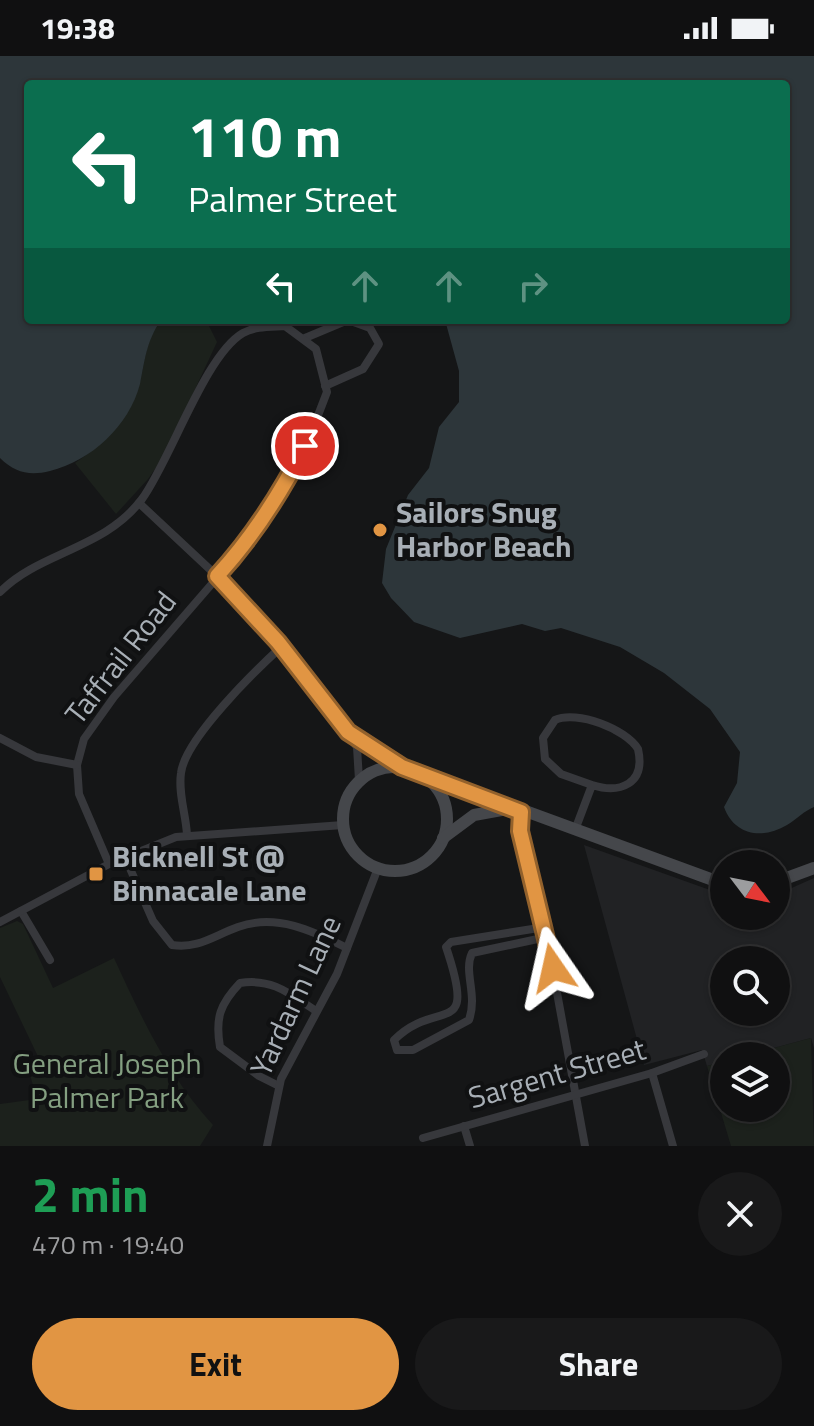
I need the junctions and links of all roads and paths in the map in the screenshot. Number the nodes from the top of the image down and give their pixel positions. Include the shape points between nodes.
1 (338, 324) edge
2 (359, 324) edge
3 (305, 338) junction
4 (325, 386) junction
5 (139, 503) junction
6 (217, 576) junction
7 (0, 592) edge
8 (281, 647) junction
9 (348, 732) junction
10 (0, 738) edge
11 (77, 765) junction
12 (402, 767) junction
13 (420, 773) junction
14 (359, 780) junction
15 (592, 785) junction
16 (521, 812) junction
17 (343, 825) junction
18 (575, 830) junction
19 (187, 835) junction
20 (443, 838) junction
21 (125, 857) junction
22 (109, 864) junction
23 (378, 868) junction
24 (814, 868) edge
25 (790, 877) edge
26 (710, 879) edge
27 (21, 911) junction
28 (0, 922) edge
29 (546, 932) junction
30 (347, 948) junction
31 (50, 960) dead end
32 (316, 1011) junction
33 (704, 1054) dead end
34 (652, 1073) junction
35 (279, 1086) junction
36 (578, 1095) junction
37 (464, 1126) junction
38 (423, 1138) dead end
39 (267, 1146) edge
40 (470, 1146) edge
41 (585, 1146) edge
42 (673, 1146) edge

1 - 3 street
2 - 4 street via 370,328 379,344 363,369
3 - 4 street via 316,349
3 - 5 street via 285,326 260,328 244,333 222,351 164,467
4 - 6 street, Taffrail Road via 312,431 281,489 242,549
5 - 6 street
5 - 7 street via 97,539 27,572
6 - 8 street
6 - 11 street, Taffrail Road via 96,720
8 - 9 street
8 - 19 street via 244,681 188,752 180,790
9 - 12 street
9 - 14 street via 357,747
10 - 11 street, Taffrail Road via 36,757
11 - 22 street, Taffrail Road via 82,803
12 - 13 street
12 - 14 street via 387,767
13 - 16 street
13 - 20 street via 441,794 447,823
14 - 17 street via 346,801
15 - 15 street via 624,789 637,771 638,749 618,732 573,716 555,720 543,738 545,759 556,772
15 - 18 street
16 - 18 street
16 - 20 street via 489,809
16 - 29 street via 520,831
17 - 19 street
17 - 23 street via 358,856
18 - 26 street
19 - 21 street
20 - 23 street via 435,852 409,869
21 - 22 street
21 - 30 street via 153,921 172,945 192,948 241,926 271,921 317,933
22 - 27 street
23 - 30 street, Yardarm Lane
24 - 25 street
27 - 28 street
27 - 31 street
29 - 29 street via 451,942 446,947 459,1002 452,1014 404,1030 394,1040 397,1050 413,1050 469,1020 475,996 467,964 472,953
29 - 36 street
30 - 32 street, Yardarm Lane
32 - 35 street, Yardarm Lane
32 - 35 street via 274,983 258,981 240,983 222,1003 217,1020 220,1047
33 - 34 street, Sargent Street
34 - 36 street, Sargent Street
34 - 42 street
35 - 39 street, Yardarm Lane
36 - 37 street, Sargent Street
36 - 41 street
37 - 38 street, Sargent Street
37 - 40 street

